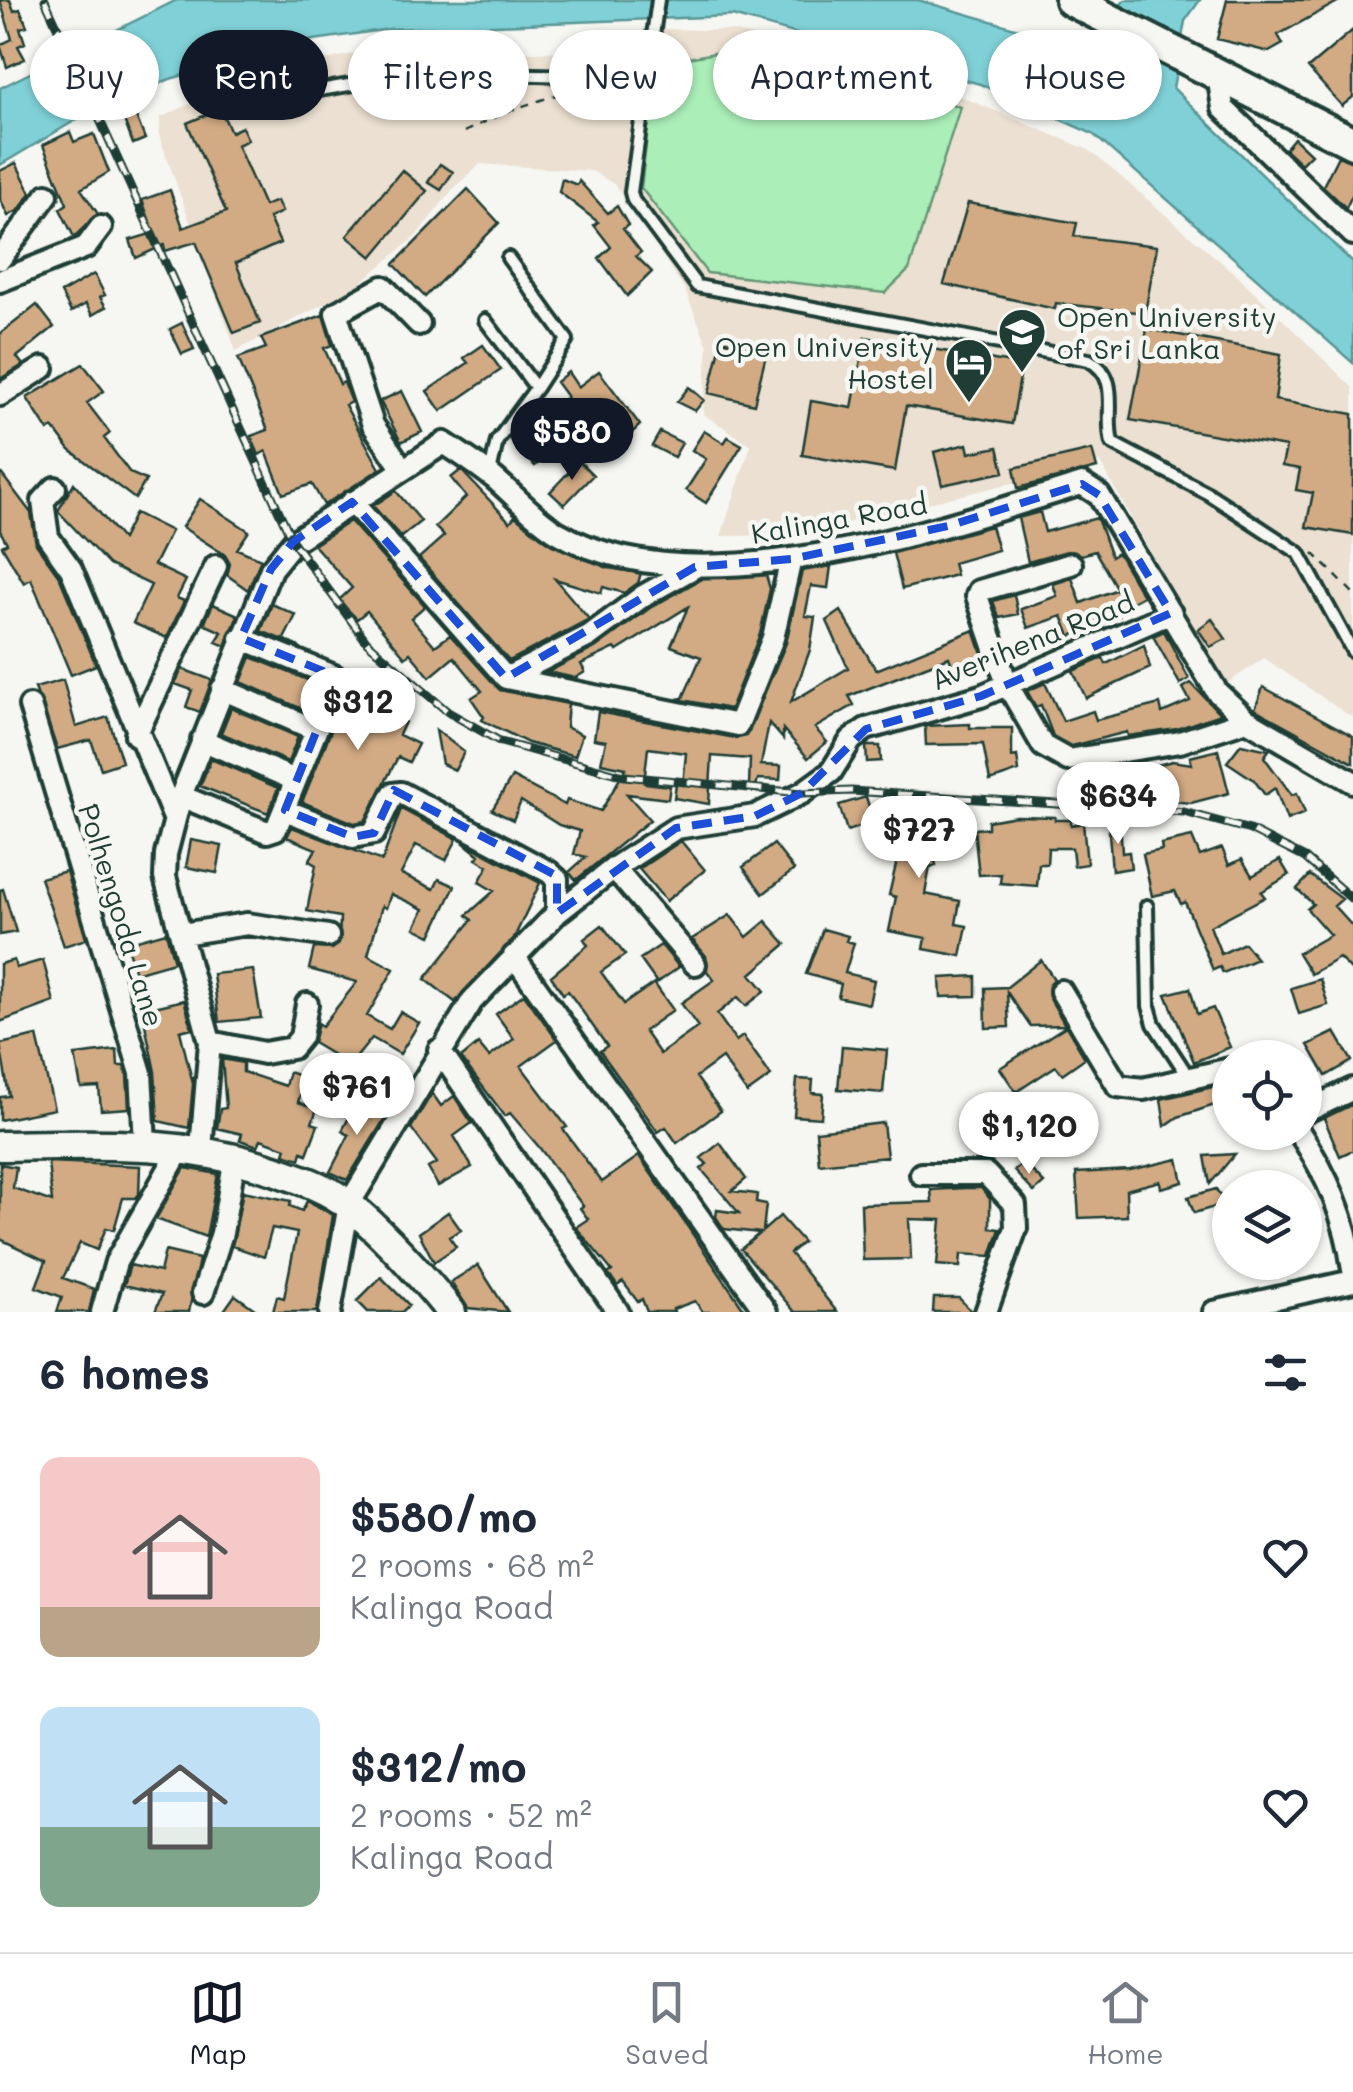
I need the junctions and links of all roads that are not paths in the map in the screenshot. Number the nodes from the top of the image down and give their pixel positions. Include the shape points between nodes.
1 (658, 0) edge
2 (1086, 4) edge
3 (656, 30) edge
4 (1206, 68) junction
5 (549, 75) edge
6 (328, 89) edge
7 (643, 120) edge
8 (1353, 142) edge
9 (47, 196) dead end
10 (101, 227) dead end
11 (1353, 234) edge
12 (508, 258) dead end
13 (0, 260) edge
14 (0, 281) edge
15 (486, 320) dead end
16 (419, 324) dead end
17 (42, 368) dead end
18 (536, 388) junction
19 (0, 395) edge
20 (402, 468) junction
21 (490, 474) junction
22 (54, 488) dead end
23 (352, 502) junction
24 (791, 559) junction
25 (1072, 564) dead end
26 (216, 566) dead end
27 (695, 566) junction
28 (1171, 612) junction
29 (241, 638) junction
30 (1353, 652) edge
31 (506, 678) junction
32 (1007, 684) junction
33 (222, 689) junction
34 (30, 706) dead end
35 (1248, 720) junction
36 (316, 730) junction
37 (136, 735) junction
38 (202, 740) junction
39 (295, 780) junction
40 (1353, 782) edge
41 (180, 796) junction
42 (285, 810) junction
43 (174, 818) junction
44 (614, 868) junction
45 (1147, 906) dead end
46 (558, 913) junction
47 (182, 934) junction
48 (328, 936) dead end
49 (514, 956) junction
50 (695, 964) dead end
51 (1060, 991) dead end
52 (307, 1004) dead end
53 (210, 1042) junction
54 (439, 1050) junction
55 (1212, 1072) edge
56 (1188, 1076) junction
57 (1353, 1089) edge
58 (1322, 1104) edge
59 (145, 1143) junction
60 (0, 1146) edge
61 (191, 1147) junction
62 (1310, 1150) edge
63 (235, 1157) junction
64 (921, 1174) dead end
65 (348, 1204) junction
66 (1353, 1270) edge
67 (1353, 1281) edge
68 (204, 1293) dead end
69 (102, 1312) edge
70 (330, 1312) edge
71 (451, 1312) edge
72 (618, 1312) edge
73 (766, 1312) edge
74 (986, 1312) edge
75 (1214, 1312) edge

1 - 3 lane
2 - 4 main road
4 - 8 main road
4 - 11 street via 1223,108
5 - 6 lane via 424,72
7 - 30 lane via 633,200 697,286 1104,368 1112,443 1209,494 1299,553
9 - 13 street
10 - 14 street via 86,247
12 - 18 lane via 567,340
15 - 18 lane
16 - 20 street via 383,287 336,314 373,425
17 - 19 street
18 - 21 lane via 497,442
20 - 21 street, Kalinga Road via 444,443
20 - 23 street, Kalinga Road
21 - 27 street, Kalinga Road via 556,531 583,544 635,561
22 - 37 street via 44,500 48,538 71,569
23 - 29 street, Kalinga Road via 293,542 271,569
23 - 31 street
24 - 27 street, Kalinga Road
24 - 28 street, Kalinga Road via 948,526 1082,484 1099,495
24 - 31 street via 773,638 738,725
25 - 32 street via 978,593
26 - 37 street
27 - 31 street via 589,636
28 - 32 street, Averihena Road
28 - 35 street, Kalinga Road via 1217,692
29 - 33 street, Kalinga Road
29 - 36 street via 334,676
32 - 35 street via 1044,746 1068,760 1180,742
32 - 44 street, Averihena Road via 866,729 831,772 802,792 755,816 676,828
33 - 36 street
33 - 38 street, Kalinga Road
34 - 59 street, Polhengoda Lane via 141,1073
35 - 40 street, Kalinga Road
36 - 39 street
37 - 43 street
38 - 39 street
38 - 41 street, Kalinga Road
39 - 42 street
41 - 42 street via 267,832
41 - 43 street, Kalinga Road
42 - 46 street via 353,837 374,833 392,794 401,794 549,872 557,879
43 - 47 street, Kalinga Road via 165,877
44 - 46 street, Averihena Road
44 - 50 street
45 - 56 lane via 1149,1006
46 - 49 street, Averihena Road
47 - 48 street via 247,924
47 - 53 street, Kalinga Road
49 - 54 street, Averihena Road
49 - 73 street
51 - 56 street via 1118,1086 1143,1089
52 - 53 street via 292,1048 264,1053
53 - 61 street, Kalinga Road
54 - 65 street, Averihena Road
54 - 72 street
55 - 56 street
57 - 58 street
59 - 60 main road
59 - 61 main road
61 - 63 main road
61 - 69 street via 116,1262
62 - 66 street via 1348,1229
63 - 65 main road
63 - 68 street
64 - 74 street via 986,1174 1016,1205 1016,1228
65 - 70 street
65 - 71 main road
67 - 75 street

